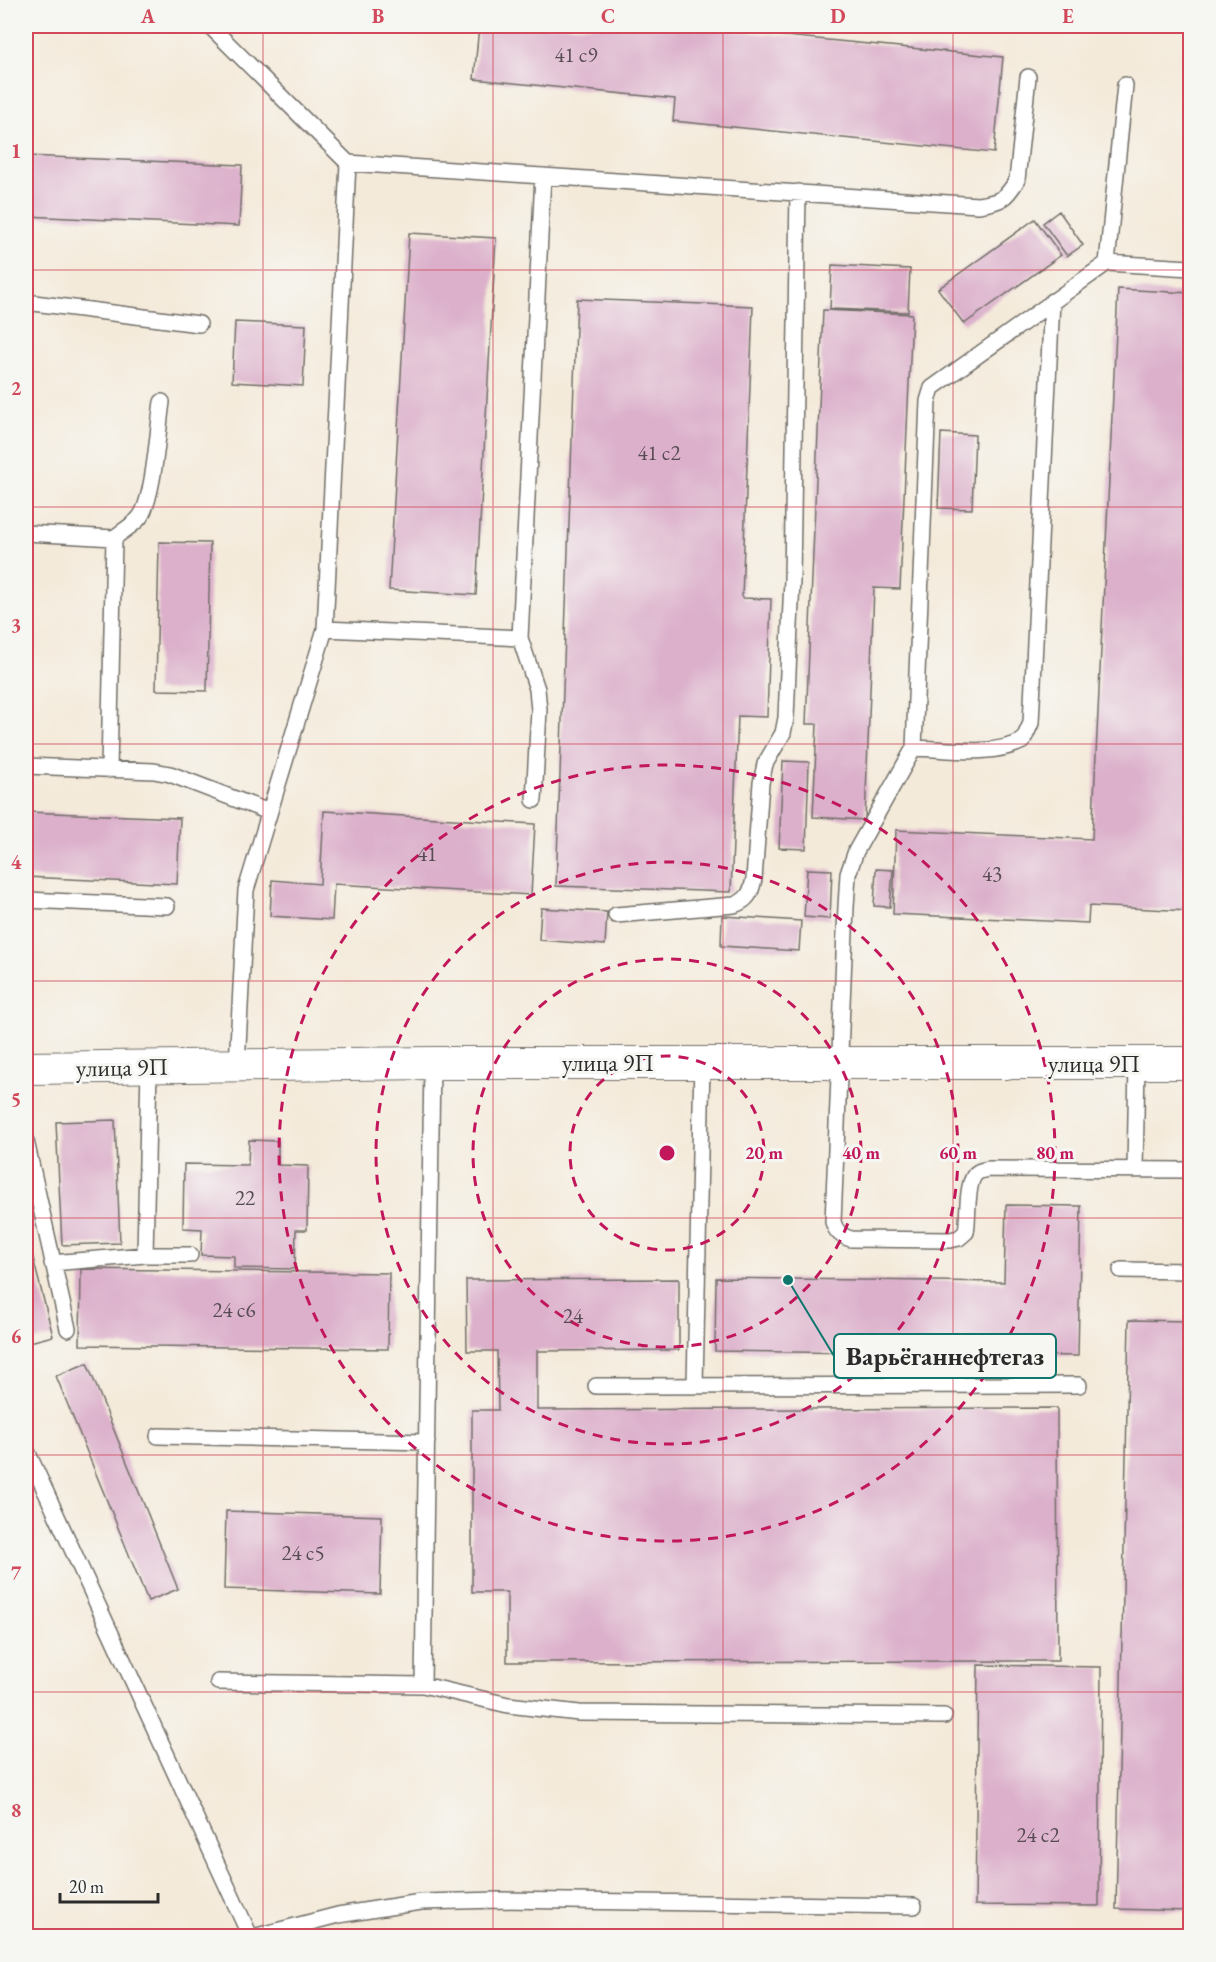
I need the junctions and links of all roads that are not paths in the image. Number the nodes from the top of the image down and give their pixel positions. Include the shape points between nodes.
1 (210, 26) edge
2 (1028, 77) dead end
3 (1125, 85) dead end
4 (348, 163) junction
5 (543, 176) junction
6 (798, 192) junction
7 (1107, 263) junction
8 (1191, 268) edge
9 (1052, 301) junction
10 (26, 302) edge
11 (199, 324) dead end
12 (162, 402) dead end
13 (26, 533) edge
14 (114, 538) junction
15 (325, 629) junction
16 (520, 638) junction
17 (914, 748) junction
18 (26, 766) edge
19 (110, 770) junction
20 (534, 800) dead end
21 (269, 812) junction
22 (26, 900) edge
23 (167, 906) dead end
24 (616, 915) dead end
25 (702, 1062) junction
26 (839, 1062) junction
27 (432, 1063) junction
28 (1137, 1063) junction
29 (1191, 1063) edge
30 (237, 1065) junction
31 (149, 1066) junction
32 (26, 1068) edge
33 (26, 1141) edge
34 (1135, 1170) junction
35 (1191, 1170) edge
36 (145, 1255) junction
37 (190, 1256) dead end
38 (52, 1263) junction
39 (1121, 1270) dead end
40 (1191, 1271) edge
41 (68, 1329) dead end
42 (695, 1385) junction
43 (1080, 1385) dead end
44 (596, 1386) dead end
45 (158, 1436) dead end
46 (427, 1442) junction
47 (26, 1449) edge
48 (218, 1682) dead end
49 (423, 1685) junction
50 (944, 1716) dead end
51 (914, 1906) dead end
52 (250, 1936) edge
53 (257, 1936) edge

1 - 4 lane
2 - 6 lane via 1017,180 999,202 978,205
3 - 7 lane
4 - 5 lane
4 - 15 lane
5 - 6 lane
5 - 16 lane
6 - 24 lane via 786,718 783,733 765,764 761,783 751,892 745,901 734,905
7 - 8 lane
7 - 9 lane
9 - 17 lane via 932,388 927,401
9 - 17 lane via 1031,723 1023,741 1009,748
10 - 11 lane
12 - 14 lane via 145,507 139,519
13 - 14 lane
14 - 19 lane
15 - 16 lane
15 - 21 lane
16 - 20 lane via 537,689 539,710
17 - 26 lane via 856,851 848,874
18 - 19 lane
19 - 21 lane via 170,774
21 - 30 lane via 246,890
22 - 23 lane
25 - 26 street, улица 9П
25 - 27 street, улица 9П
25 - 42 lane
26 - 28 street, улица 9П
26 - 34 lane via 833,1222 843,1237 959,1238 968,1224 973,1178 988,1169
27 - 30 street, улица 9П
27 - 46 lane
28 - 29 street, улица 9П
28 - 34 lane
30 - 31 street, улица 9П
31 - 32 street, улица 9П
31 - 36 lane
33 - 38 lane
34 - 35 lane
36 - 37 lane
36 - 38 lane
38 - 41 lane
39 - 40 lane
42 - 43 lane
42 - 44 lane
45 - 46 lane
46 - 49 lane
47 - 52 lane
48 - 49 lane
49 - 50 lane via 508,1705 579,1713
51 - 53 lane via 421,1902 338,1915

